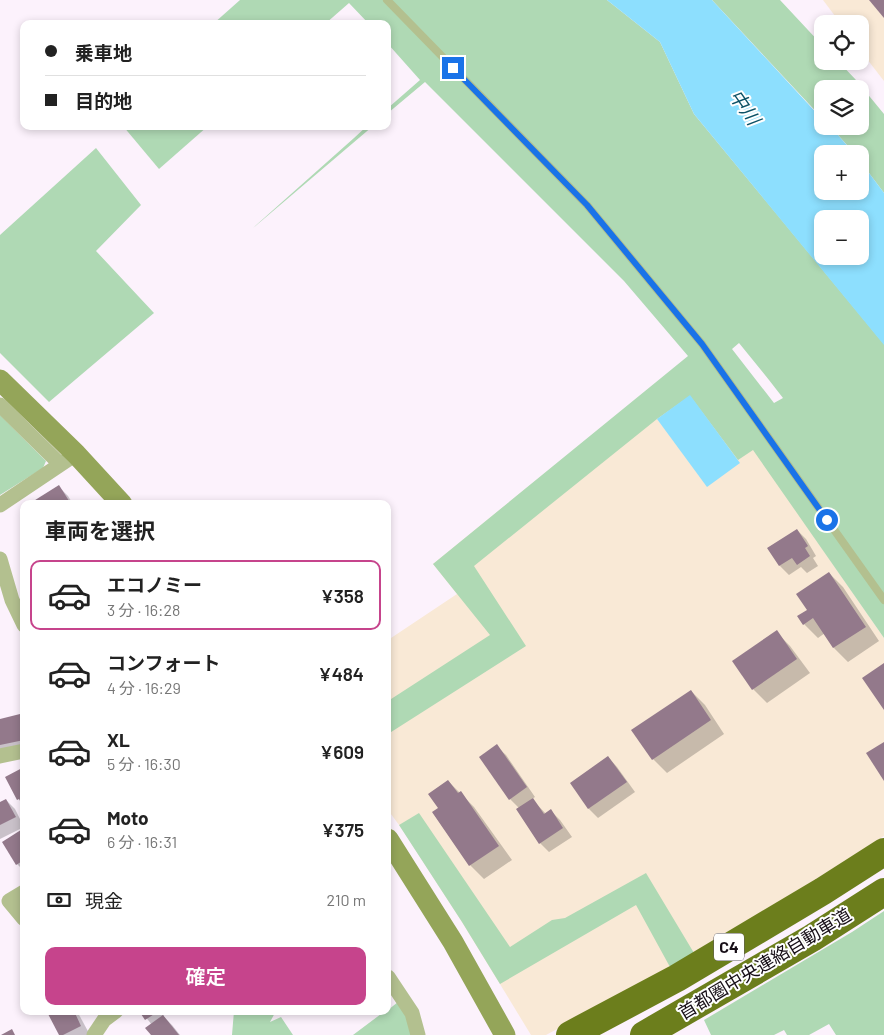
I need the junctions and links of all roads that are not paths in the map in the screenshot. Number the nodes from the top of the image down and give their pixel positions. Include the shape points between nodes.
1 (387, 0) edge
2 (0, 380) edge
3 (0, 405) edge
4 (68, 459) junction
5 (117, 500) edge
6 (0, 505) edge
7 (0, 559) edge
8 (6, 600) edge
9 (884, 600) edge
10 (20, 619) edge
11 (20, 752) edge
12 (0, 756) edge
13 (391, 844) edge
14 (884, 852) edge
15 (884, 892) edge
16 (20, 895) edge
17 (5, 904) edge
18 (20, 916) edge
19 (391, 982) edge
20 (105, 1015) edge
21 (94, 1035) edge
22 (418, 1035) edge
23 (506, 1035) edge
24 (570, 1035) edge
25 (644, 1035) edge

1 - 9 lane via 587,205 689,328
2 - 4 street
3 - 4 street
4 - 5 street
4 - 6 street
7 - 8 street
8 - 10 street
11 - 12 street
13 - 23 street via 453,942
14 - 24 highway, 首都圏中央連絡自動車道 / C4 via 677,978
15 - 25 highway, 首都圏中央連絡自動車道 / C4 via 812,938
16 - 17 street
17 - 18 street
19 - 22 street via 412,1013
20 - 21 street

